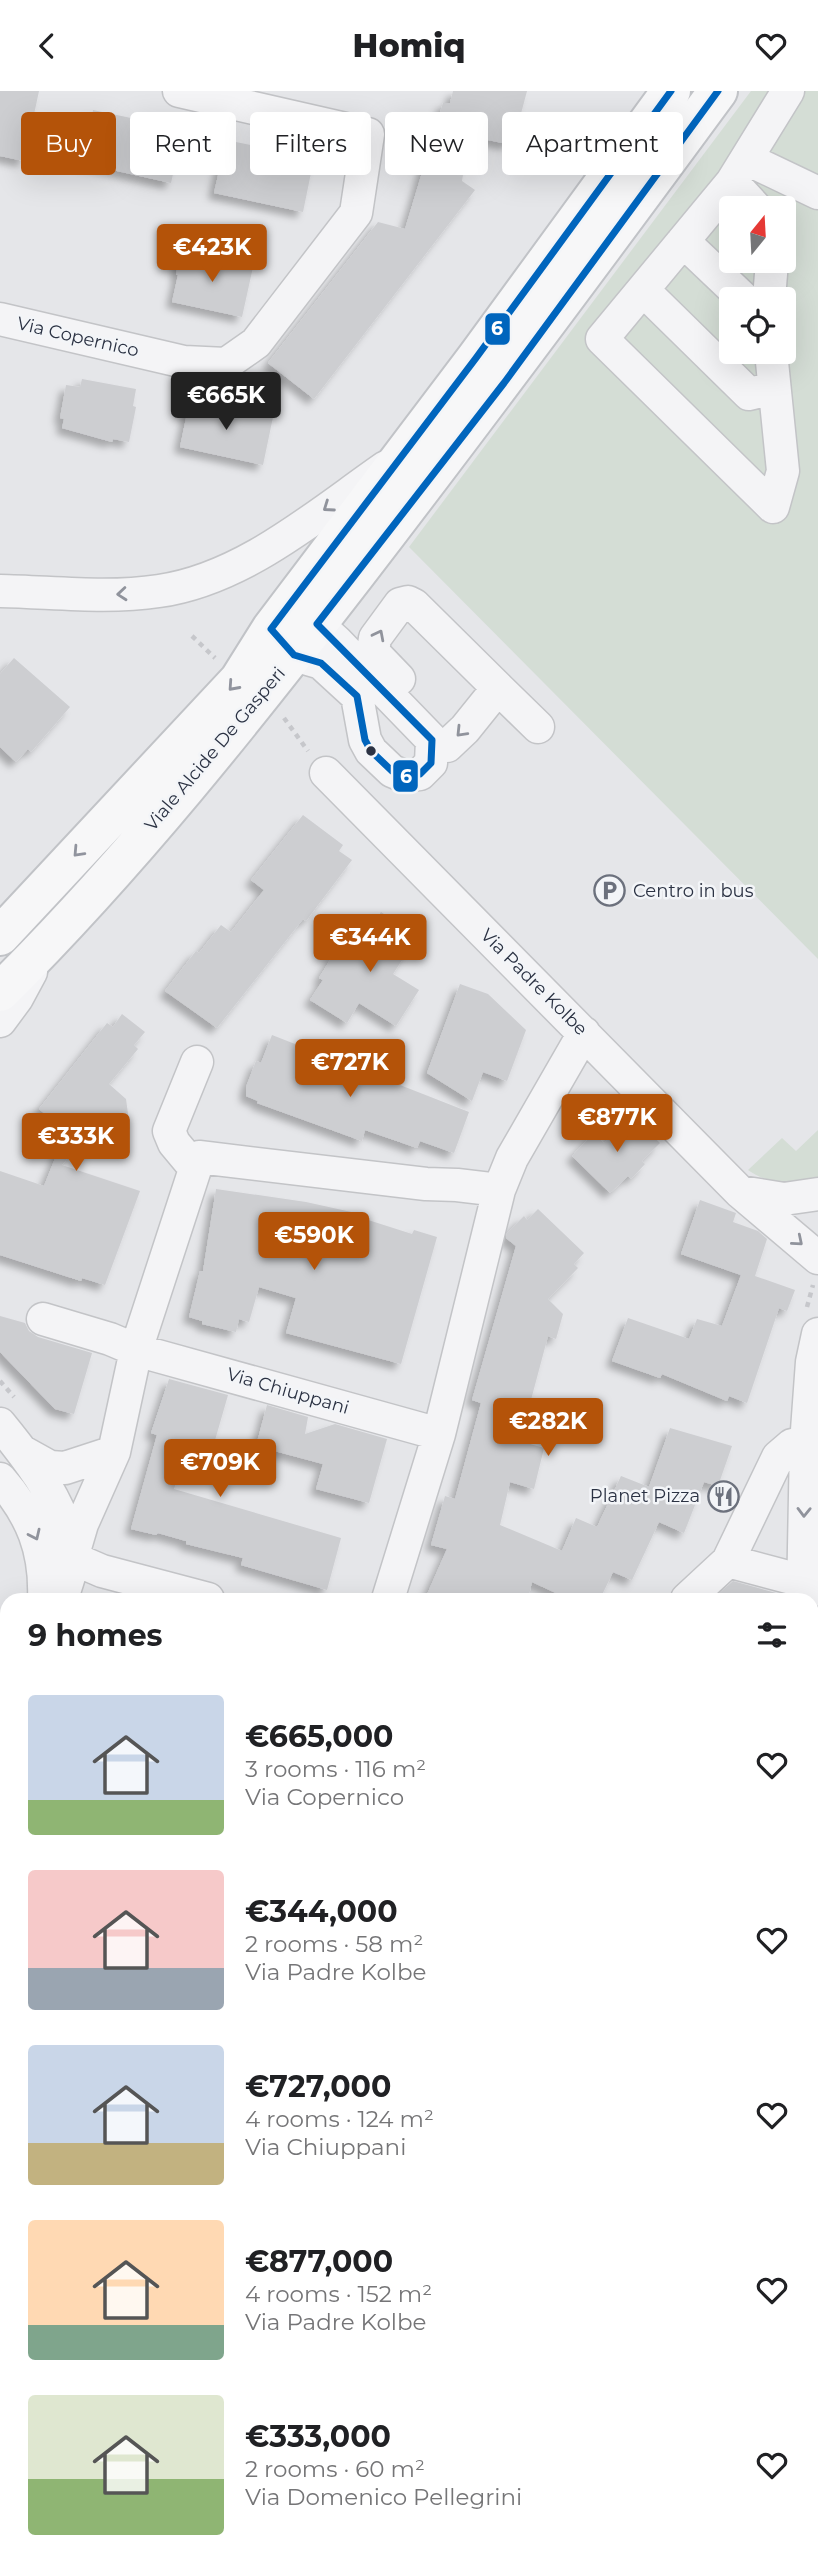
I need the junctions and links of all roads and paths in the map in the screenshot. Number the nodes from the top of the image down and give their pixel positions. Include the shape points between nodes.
1 (179, 91) edge
2 (671, 91) edge
3 (718, 91) edge
4 (788, 91) edge
5 (739, 171) junction
6 (818, 193) edge
7 (750, 196) edge
8 (683, 241) junction
9 (731, 287) edge
10 (643, 290) junction
11 (0, 319) edge
12 (772, 364) edge
13 (774, 389) junction
14 (404, 454) junction
15 (0, 591) edge
16 (291, 630) junction
17 (498, 688) junction
18 (538, 727) dead end
19 (439, 754) junction
20 (326, 773) dead end
21 (0, 936) edge
22 (43, 949) junction
23 (0, 992) edge
24 (0, 1021) edge
25 (584, 1033) junction
26 (197, 1062) dead end
27 (199, 1157) junction
28 (499, 1190) junction
29 (740, 1192) junction
30 (818, 1194) edge
31 (818, 1258) edge
32 (43, 1319) dead end
33 (818, 1334) edge
34 (136, 1350) junction
35 (0, 1424) edge
36 (439, 1434) junction
37 (806, 1444) junction
38 (23, 1452) junction
39 (114, 1452) junction
40 (0, 1479) edge
41 (72, 1558) junction
42 (728, 1561) junction
43 (803, 1590) edge
44 (44, 1593) edge
45 (63, 1593) edge
46 (185, 1593) edge
47 (390, 1593) edge
48 (693, 1593) edge

1 - 11 street, Via Copernico via 368,134 356,213 256,343 226,364 184,362
2 - 14 main road, Viale Alcide De Gasperi
3 - 16 main road, Viale Alcide De Gasperi via 504,383
4 - 5 street
5 - 6 street
5 - 7 street
5 - 8 street
8 - 9 street
8 - 10 street
10 - 13 street via 749,394
10 - 13 street via 603,339 773,507 783,471
12 - 13 street
14 -> 15 street via 264,551 220,573 162,591 110,596
14 - 16 main road, Viale Alcide De Gasperi
16 - 19 street via 336,641 432,740
16 - 19 street via 357,696 365,740 392,771 404,776 420,774
16 -> 21 main road, Viale Alcide De Gasperi
16 - 22 main road, Viale Alcide De Gasperi via 213,758
17 - 18 street
17 -> 19 street
19 -> 17 street via 446,728 373,652 374,638 400,604 414,605
20 - 25 street, Via Padre Kolbe
22 - 23 main road, Viale Alcide De Gasperi
22 - 24 street
25 - 28 street
25 - 29 street, Via Padre Kolbe
26 - 27 street via 169,1131 189,1161
27 - 28 street
27 - 34 street
28 - 36 street
29 - 30 street via 784,1199
29 -> 31 street, Via Padre Kolbe
32 - 34 street, Via Chiuppani
33 - 37 street
34 - 36 street, Via Chiuppani
34 - 39 street
35 - 38 street
36 - 47 street
37 - 42 street via 792,1445 778,1457
37 -> 43 street
38 - 39 street via 50,1467 65,1468
38 - 41 street via 52,1496
39 - 41 street
40 -> 44 street via 18,1498 41,1548
41 - 45 street
41 - 46 street via 102,1571
42 - 43 street
42 - 48 street

